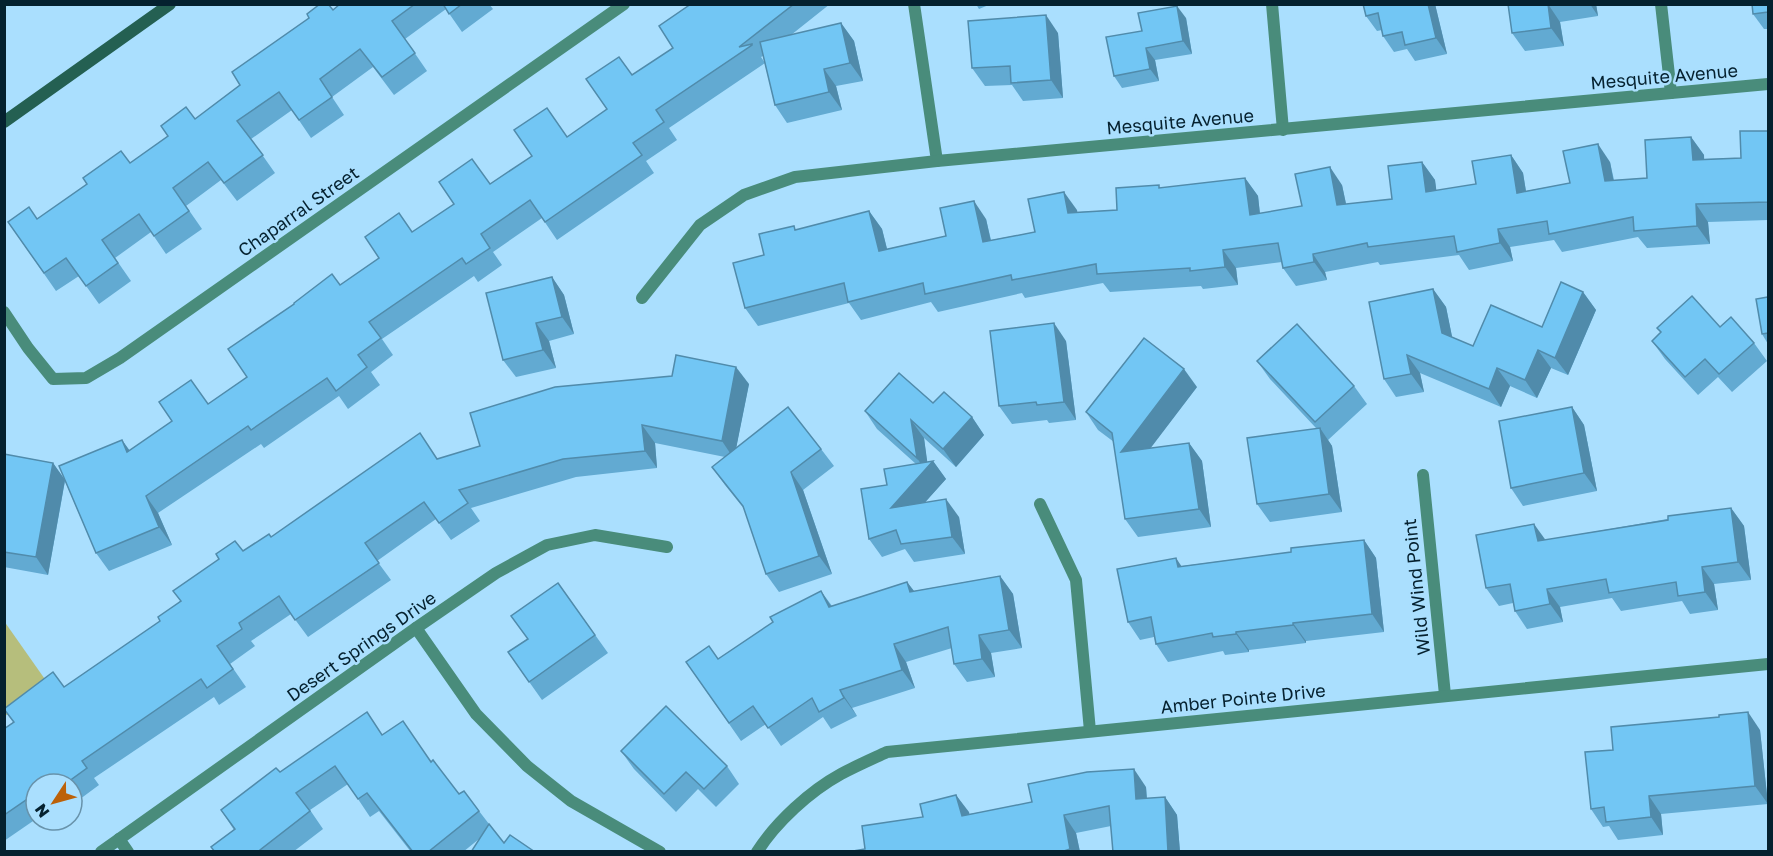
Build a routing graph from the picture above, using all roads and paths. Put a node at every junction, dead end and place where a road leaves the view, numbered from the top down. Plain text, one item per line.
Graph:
1 (170, 4) edge
2 (624, 4) edge
3 (914, 4) edge
4 (1272, 4) edge
5 (1661, 4) edge
6 (1768, 84) edge
7 (1671, 93) junction
8 (4, 122) edge
9 (1283, 130) junction
10 (938, 162) junction
11 (642, 298) dead end
12 (4, 312) edge
13 (1423, 475) dead end
14 (1040, 504) dead end
15 (667, 547) dead end
16 (416, 628) junction
17 (1768, 664) edge
18 (1445, 695) junction
19 (1090, 731) junction
20 (119, 838) junction
21 (100, 852) edge
22 (128, 852) edge
23 (660, 852) edge
24 (757, 852) edge

1 - 8 main road
2 - 12 street, Chaparral Street
3 - 10 street
4 - 9 street
5 - 7 street
6 - 7 street, Mesquite Avenue
7 - 9 street, Mesquite Avenue
9 - 10 street, Mesquite Avenue
10 - 11 street, Mesquite Avenue
13 - 18 street, Wild Wind Point
14 - 19 street
15 - 16 street, Desert Springs Drive
16 - 20 street, Desert Springs Drive
16 - 23 street
17 - 18 street, Amber Pointe Drive
18 - 19 street, Amber Pointe Drive
19 - 24 street, Amber Pointe Drive
20 - 21 street, Desert Springs Drive
20 - 22 street

